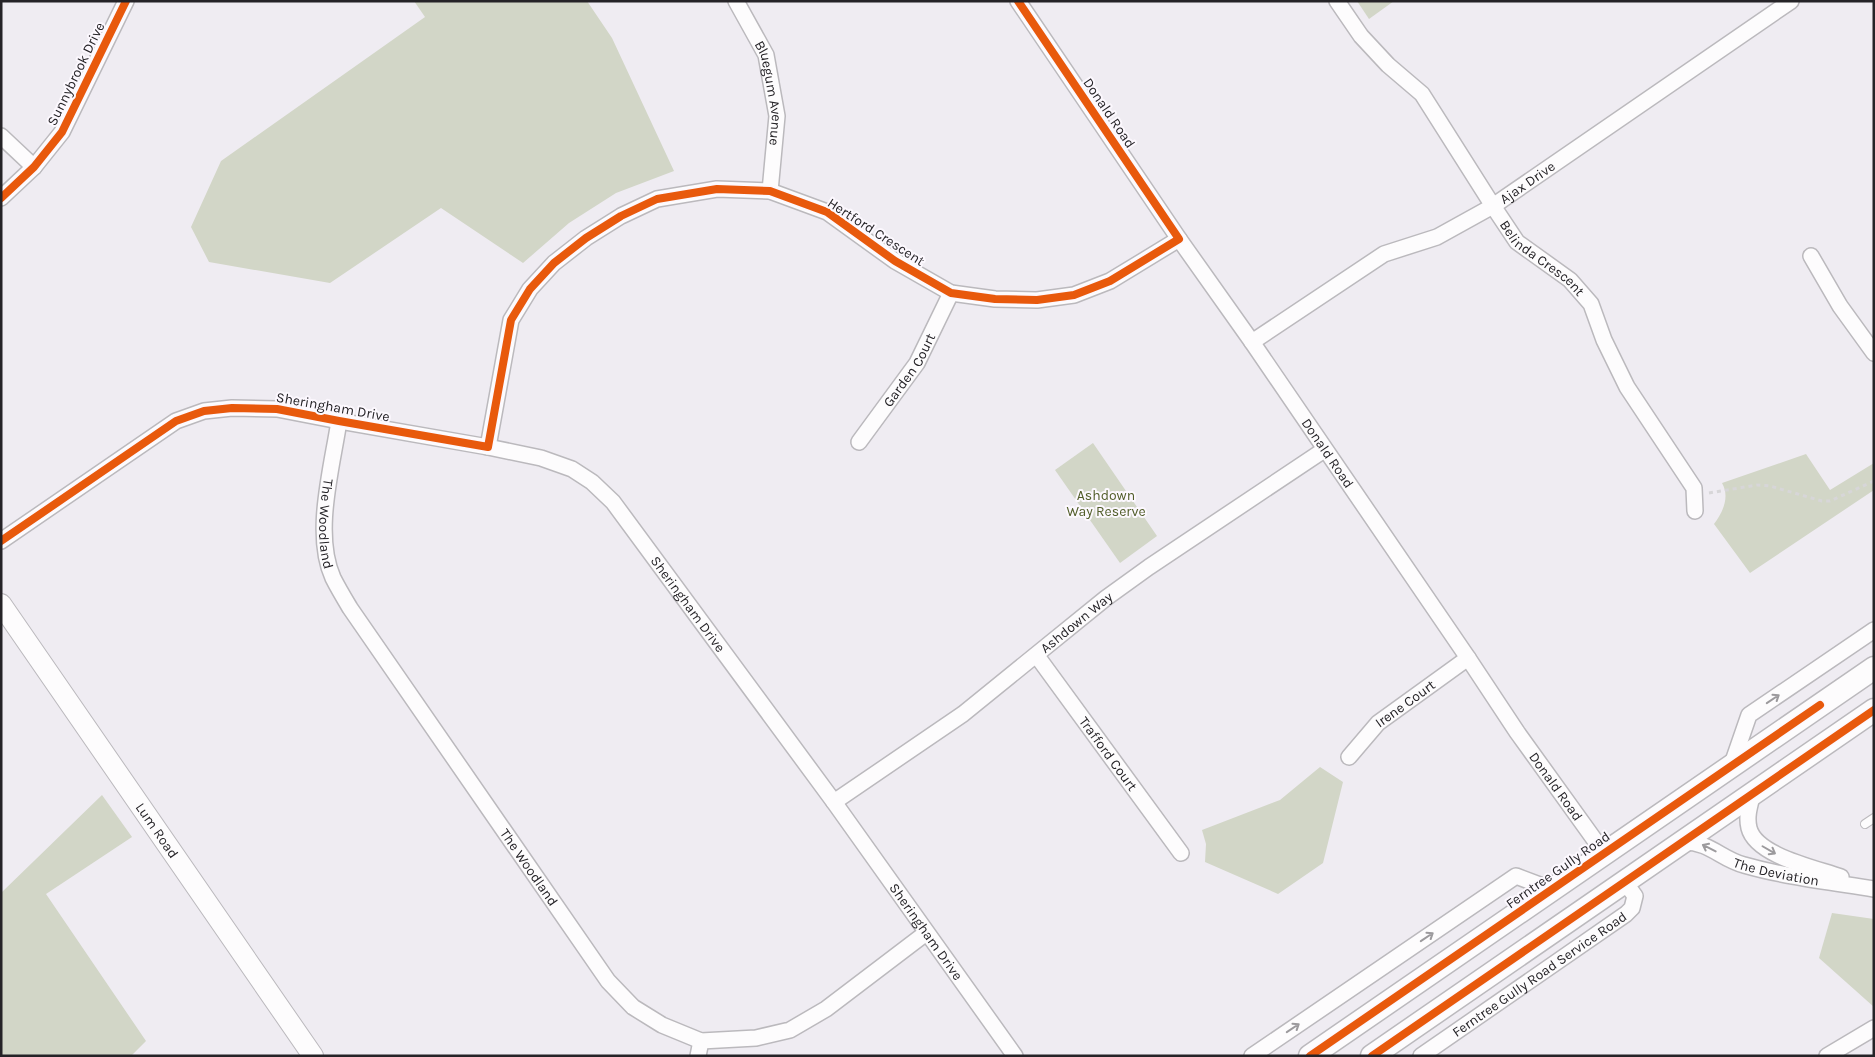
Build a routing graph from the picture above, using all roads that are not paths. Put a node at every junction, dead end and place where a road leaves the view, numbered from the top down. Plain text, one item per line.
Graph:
1 (126, 1) edge
2 (736, 1) edge
3 (1018, 1) edge
4 (1337, 1) edge
5 (1791, 1) edge
6 (1, 136) edge
7 (34, 167) junction
8 (770, 191) junction
9 (1, 198) edge
10 (1493, 206) junction
11 (1179, 239) junction
12 (1811, 256) dead end
13 (951, 293) junction
14 (1252, 342) junction
15 (1874, 353) edge
16 (339, 421) junction
17 (859, 442) dead end
18 (488, 447) junction
19 (1324, 450) junction
20 (1695, 504) road end
21 (1, 541) edge
22 (1, 604) edge
23 (1874, 630) edge
24 (1037, 656) junction
25 (1468, 658) junction
26 (1874, 668) edge
27 (1874, 697) edge
28 (1820, 705) junction
29 (1874, 710) edge
30 (1750, 715) junction
31 (1734, 726) dead end
32 (1349, 757) dead end
33 (1731, 767) junction
34 (1754, 794) junction
35 (834, 802) junction
36 (1874, 818) edge
37 (1865, 824) dead end
38 (1684, 842) junction
39 (1181, 853) dead end
40 (1604, 854) junction
41 (1624, 882) junction
42 (1874, 888) edge
43 (1553, 890) junction
44 (926, 933) junction
45 (1440, 1009) junction
46 (1874, 1028) edge
47 (1455, 1032) junction
48 (700, 1048) edge
49 (313, 1056) edge
50 (1014, 1056) edge
51 (1252, 1056) edge
52 (1310, 1056) edge
53 (1372, 1056) edge
54 (1421, 1056) edge
55 (1827, 1056) edge

1 - 7 street, Sunnybrook Drive
2 - 8 street, Bluegum Avenue
3 - 11 street, Donald Road
4 - 10 street, Belinda Crescent
5 - 10 street, Ajax Drive
6 - 7 street
7 - 9 street, Sunnybrook Drive
8 - 13 street, Hertford Crescent
8 - 18 street, Hertford Crescent
10 - 14 street, Ajax Drive
10 - 20 street, Belinda Crescent
11 - 13 street, Hertford Crescent
11 - 14 street, Donald Road
12 - 15 street
13 - 17 street, Garden Court
14 - 19 street, Donald Road
16 - 18 street, Sheringham Drive
16 - 21 street, Sheringham Drive
16 - 48 street, The Woodland
18 - 35 street, Sheringham Drive
19 - 24 street, Ashdown Way
19 - 25 street, Donald Road
22 - 49 street, Lum Road
30 -> 23 street
24 - 35 street, Ashdown Way
24 - 39 street, Trafford Court
25 - 32 street, Irene Court
25 - 40 street, Donald Road
26 - 28 main road, Ferntree Gully Road
27 - 28 main road
28 - 33 main road, Ferntree Gully Road
29 - 34 main road
30 - 31 street
30 - 33 street
33 - 40 main road, Ferntree Gully Road
34 - 38 main road
34 -> 42 street, The Deviation
35 - 44 street, Sheringham Drive
36 - 37 lane
38 - 41 main road
42 -> 38 street, The Deviation
40 - 41 main road
40 - 43 main road, Ferntree Gully Road
41 - 45 main road
41 - 47 street, Ferntree Gully Road Service Road
51 -> 43 street, Ferntree Gully Road
43 - 52 main road, Ferntree Gully Road
44 - 48 street, The Woodland
44 - 50 street, Sheringham Drive
45 - 47 street
45 - 53 main road
46 - 55 street
47 - 54 street, Ferntree Gully Road Service Road

